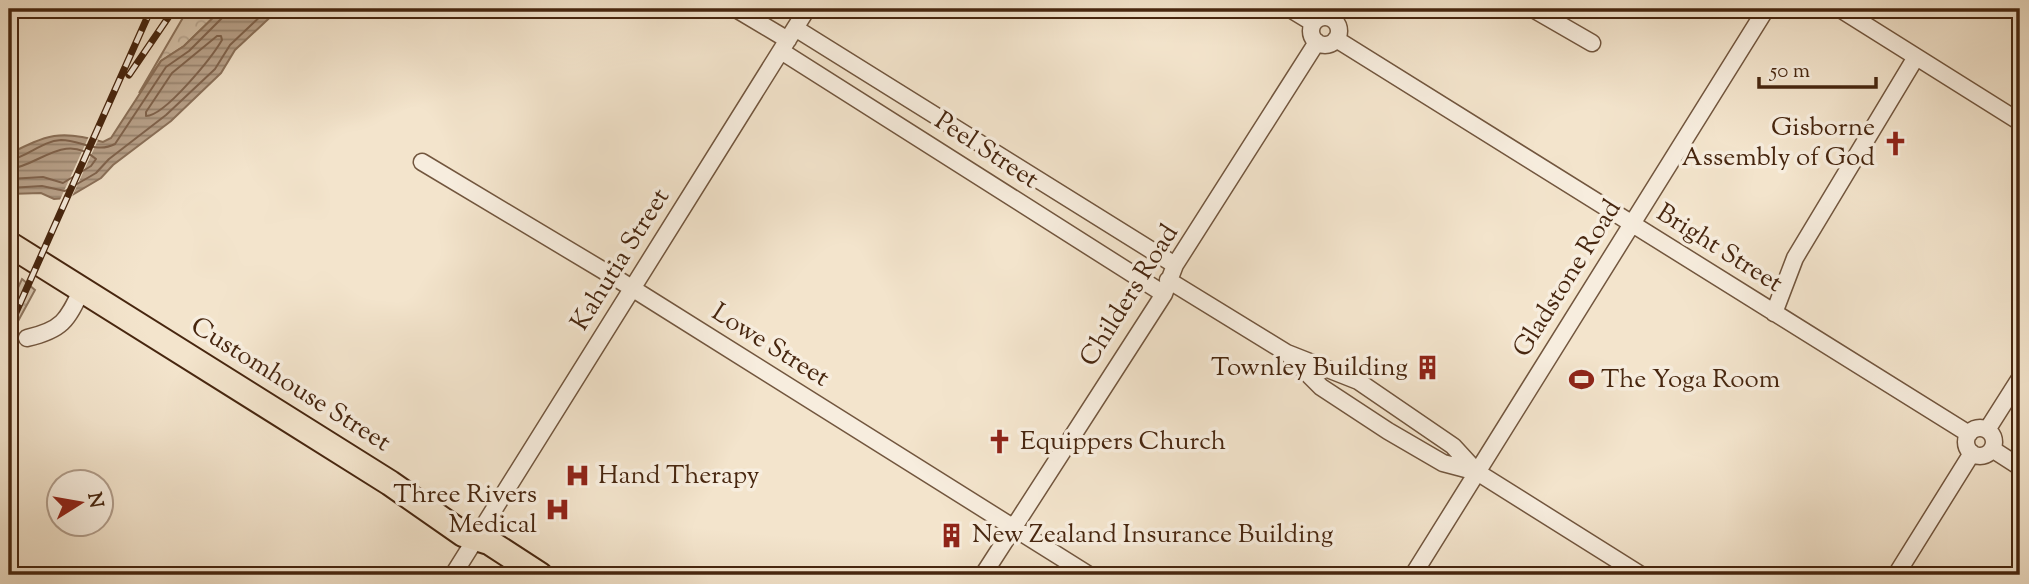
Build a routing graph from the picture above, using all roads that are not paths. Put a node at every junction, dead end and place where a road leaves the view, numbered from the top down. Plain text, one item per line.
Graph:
1 (737, 9) edge
2 (807, 9) edge
3 (1290, 9) edge
4 (1533, 9) edge
5 (1766, 9) edge
6 (1840, 9) edge
7 (1336, 14) edge
8 (1313, 23) junction
9 (1336, 39) junction
10 (788, 40) junction
11 (1317, 43) junction
12 (1592, 43) dead end
13 (1916, 57) junction
14 (2020, 122) edge
15 (422, 163) dead end
16 (1633, 223) junction
17 (9, 244) edge
18 (1169, 279) junction
19 (632, 288) junction
20 (82, 289) junction
21 (1774, 313) junction
22 (27, 338) dead end
23 (1287, 353) junction
24 (2020, 378) edge
25 (1987, 430) junction
26 (1969, 434) junction
27 (1992, 449) junction
28 (1972, 453) junction
29 (2020, 467) edge
30 (1477, 472) junction
31 (1013, 528) junction
32 (476, 538) junction
33 (453, 575) edge
34 (540, 575) edge
35 (983, 575) edge
36 (1089, 575) edge
37 (1413, 575) edge
38 (1642, 575) edge
39 (1896, 575) edge

1 - 10 street, Peel Street
2 - 10 street, Kahutia Street
3 - 8 street
4 - 12 street
5 - 16 street, Gladstone Road
6 - 13 street
7 - 8 street
7 - 9 street
8 - 11 street
9 - 11 street
9 - 16 street, Bright Street
10 - 18 street, Peel Street
10 - 18 street, Peel Street
10 - 19 street, Kahutia Street
11 - 18 street, Childers Road
13 - 14 street
13 - 21 street
15 - 19 street, Lowe Street
16 - 21 street, Bright Street
16 - 30 street, Gladstone Road
17 - 20 highway, Customhouse Street
18 - 23 street, Peel Street
18 - 31 street, Childers Road
19 - 31 street, Lowe Street
19 - 32 street, Kahutia Street
20 - 22 street
20 - 32 highway, Customhouse Street
21 - 26 street, Bright Street
23 - 30 street, Peel Street
23 - 30 street, Peel Street
24 - 25 street
25 - 26 street
25 - 27 street
26 - 28 street
27 - 28 street
27 - 29 street
28 - 39 street
30 - 37 street, Gladstone Road
30 - 38 street, Peel Street
31 - 35 street, Childers Road
31 - 36 street, Lowe Street
32 - 33 street, Kahutia Street
32 - 34 highway, Customhouse Street

